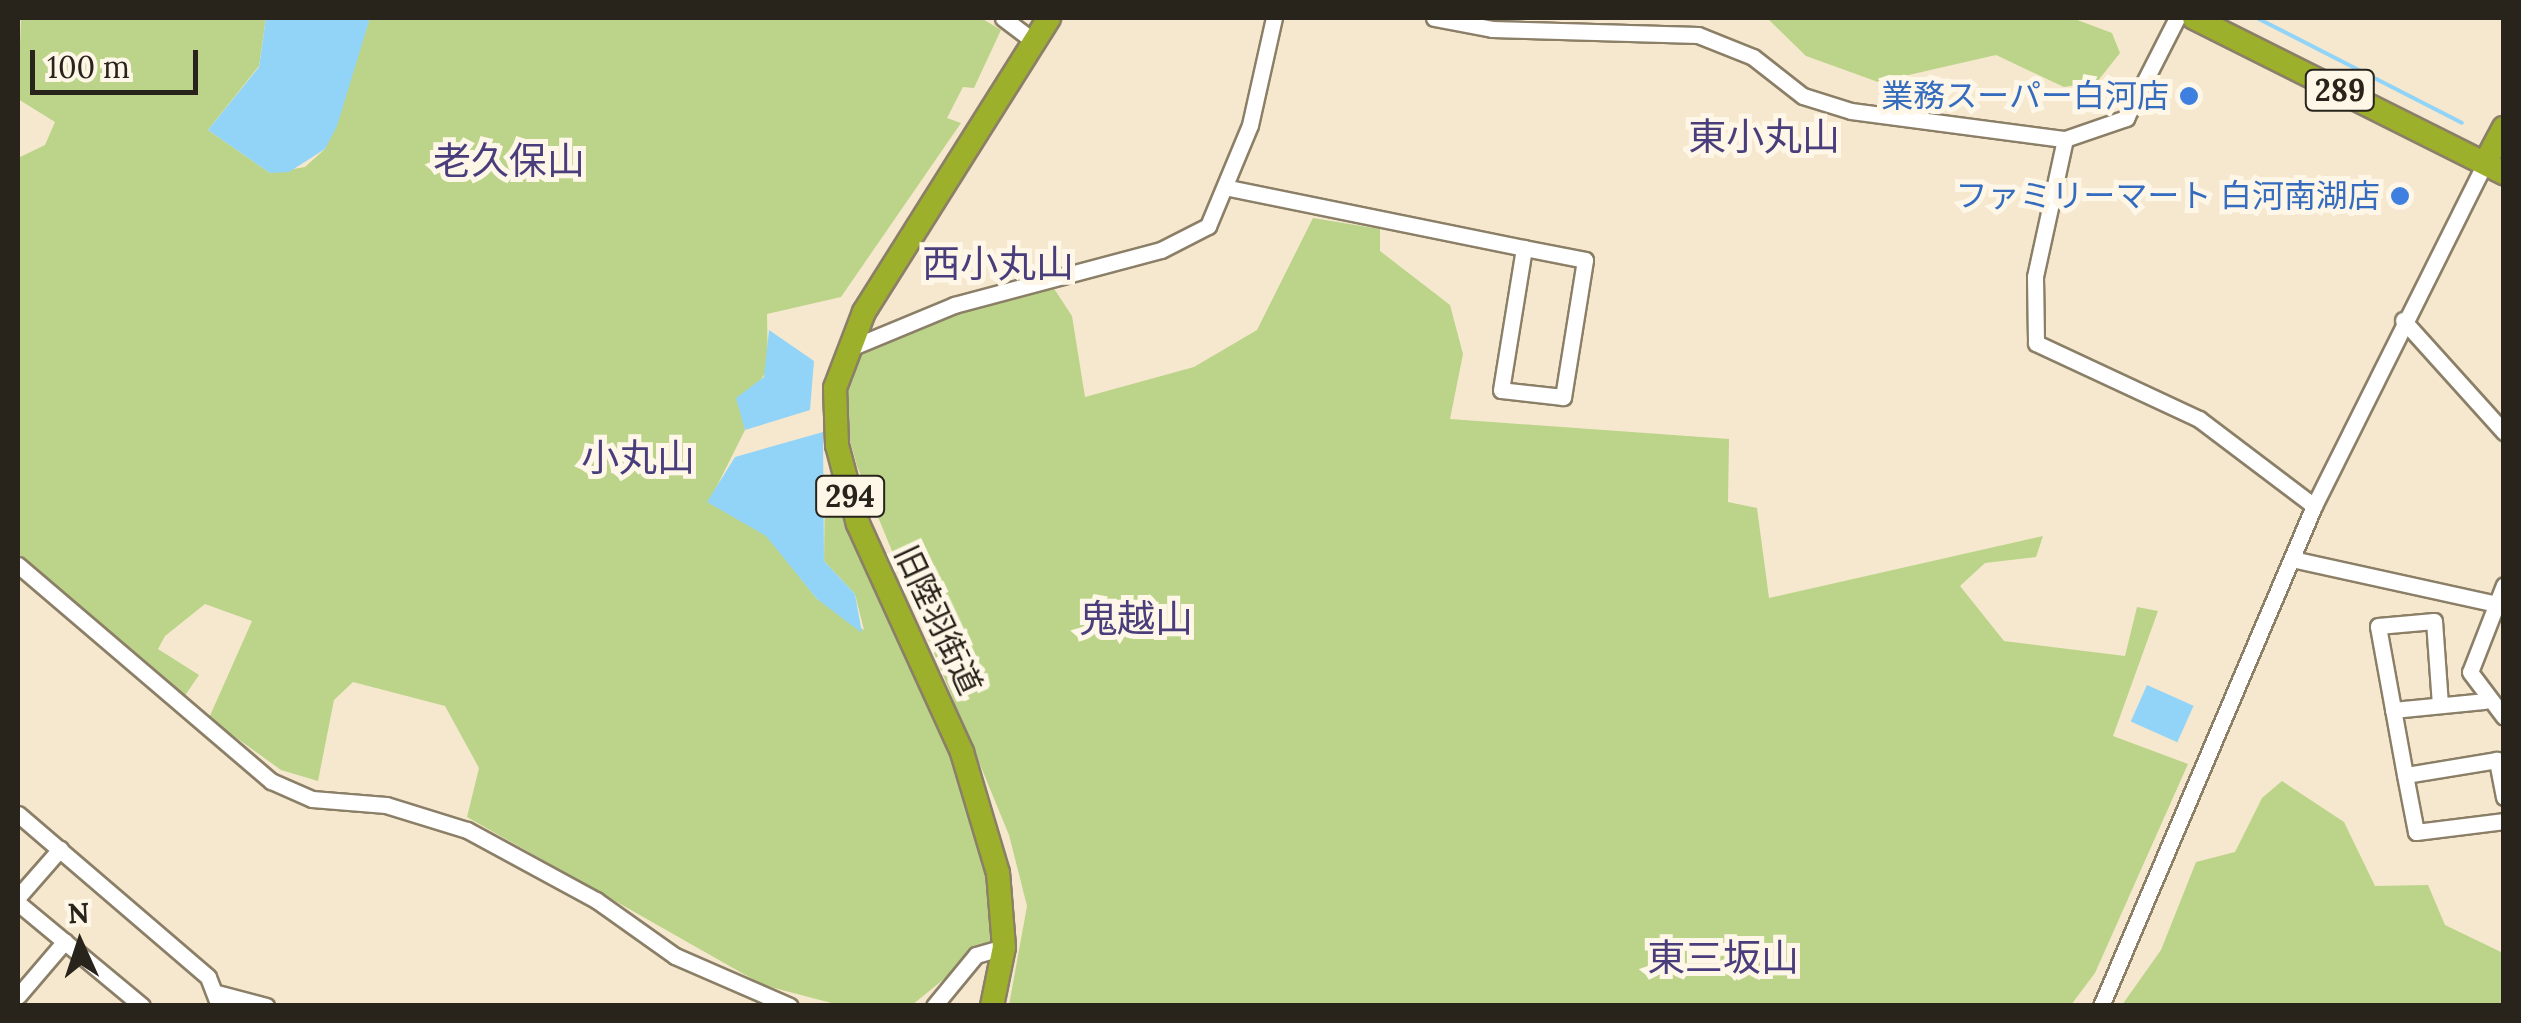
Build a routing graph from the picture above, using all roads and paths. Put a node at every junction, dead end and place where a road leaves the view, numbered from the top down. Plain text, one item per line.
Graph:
1 (1003, 18) edge
2 (1049, 18) edge
3 (1274, 18) edge
4 (1434, 18) edge
5 (2178, 18) edge
6 (2194, 18) edge
7 (1032, 40) junction
8 (2504, 128) edge
9 (2065, 139) junction
10 (2494, 168) edge
11 (1228, 188) junction
12 (1524, 248) junction
13 (2403, 320) junction
14 (845, 351) junction
15 (2504, 432) edge
16 (2314, 506) junction
17 (2292, 558) junction
18 (18, 565) edge
19 (2504, 585) edge
20 (2492, 603) junction
21 (2484, 701) junction
22 (2440, 705) junction
23 (2394, 710) junction
24 (2504, 717) edge
25 (2405, 775) junction
26 (2504, 797) edge
27 (18, 814) edge
28 (2504, 821) edge
29 (60, 849) junction
30 (18, 900) edge
31 (65, 941) junction
32 (1004, 947) junction
33 (19, 994) edge
34 (218, 999) edge
35 (35, 1006) edge
36 (142, 1006) edge
37 (266, 1006) edge
38 (790, 1006) edge
39 (934, 1006) edge
40 (992, 1006) edge
41 (2101, 1006) edge

1 - 7 street
2 - 7 highway, 旧陸羽街道 / 294
3 - 11 street
4 - 9 street
5 - 9 street
6 - 10 highway, 289
7 - 14 highway, 旧陸羽街道 / 294
8 - 10 highway
9 - 16 street
10 - 13 street
11 - 12 street
11 - 14 street
12 - 12 street
13 - 15 street
13 - 16 street
14 - 32 highway, 旧陸羽街道 / 294
16 - 17 street
17 - 20 street
17 - 41 street
18 - 38 street
19 - 20 street
20 - 21 street
21 - 22 street
21 - 24 street
22 - 23 street
22 - 23 street
23 - 25 street
25 - 26 street
25 - 28 street
27 - 29 street
29 - 30 street
29 - 34 street
30 - 31 street
31 - 33 street
31 - 36 street
32 - 39 street
32 - 40 highway, 旧陸羽街道 / 294
33 - 35 street
34 - 37 street

